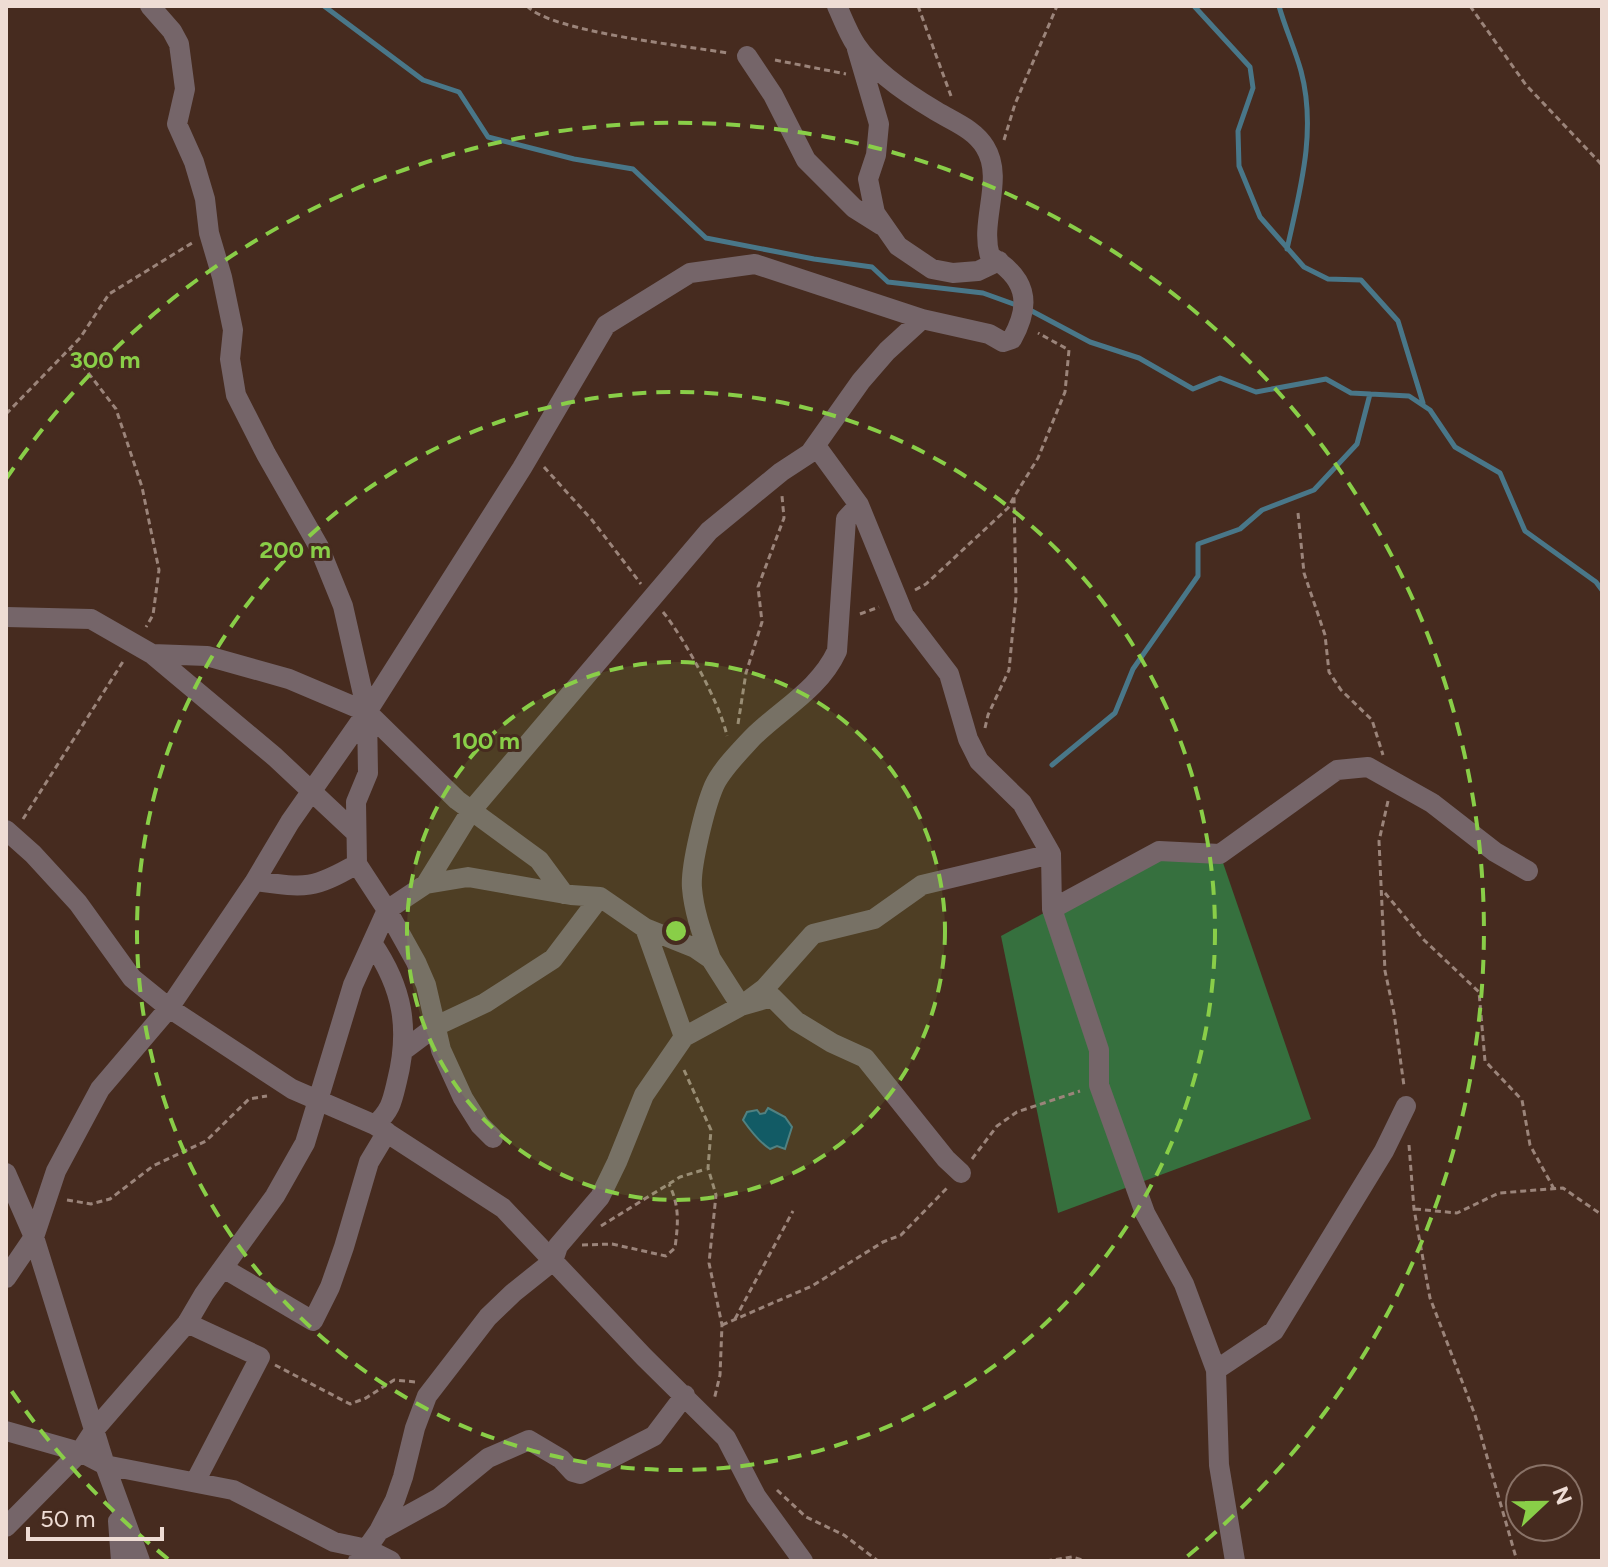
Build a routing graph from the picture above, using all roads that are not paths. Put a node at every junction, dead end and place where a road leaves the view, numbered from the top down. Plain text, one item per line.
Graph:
1 (150, 6) edge
2 (837, 6) edge
3 (856, 45) junction
4 (747, 56) road end
5 (885, 227) junction
6 (999, 261) junction
7 (922, 319) junction
8 (816, 446) junction
9 (859, 505) junction
10 (6, 617) edge
11 (143, 649) junction
12 (367, 712) junction
13 (311, 792) junction
14 (471, 811) junction
15 (10, 833) edge
16 (356, 833) junction
17 (1051, 854) junction
18 (357, 864) junction
19 (1528, 871) dead end
20 (255, 881) junction
21 (426, 884) junction
22 (564, 894) junction
23 (600, 897) junction
24 (1052, 909) junction
25 (387, 910) junction
26 (645, 928) junction
27 (372, 943) junction
28 (711, 959) junction
29 (741, 1006) junction
30 (169, 1008) junction
31 (436, 1026) junction
32 (684, 1037) junction
33 (404, 1050) junction
34 (318, 1099) junction
35 (1406, 1106) road end
36 (381, 1128) junction
37 (493, 1138) dead end
38 (6, 1173) edge
39 (961, 1173) road end
40 (34, 1237) junction
41 (556, 1254) junction
42 (223, 1268) junction
43 (6, 1278) edge
44 (187, 1323) junction
45 (1216, 1370) junction
46 (685, 1395) junction
47 (95, 1429) junction
48 (6, 1431) edge
49 (80, 1452) junction
50 (105, 1465) junction
51 (195, 1482) junction
52 (117, 1497) junction
53 (6, 1527) edge
54 (379, 1531) junction
55 (362, 1555) edge
56 (121, 1561) edge
57 (140, 1561) edge
58 (391, 1561) edge
59 (803, 1561) edge
60 (1235, 1561) edge

1 - 12 street
2 - 3 street
3 - 5 street
3 - 6 street
4 - 5 street
5 - 6 street
6 - 7 street
7 - 8 street
7 - 12 street
8 - 9 street
8 - 14 street
9 - 17 street
9 - 28 street
10 - 11 street
11 - 12 street
11 - 13 street
12 - 13 street
12 - 14 street
12 - 16 street
13 - 16 street
13 - 20 street
14 - 21 street
14 - 22 street
15 - 30 street
16 - 18 street
17 - 24 street
17 - 29 street
18 - 20 street
18 - 25 street
19 - 24 street
20 - 30 street
21 - 22 street
21 - 25 street
22 - 23 street
23 - 26 street
23 - 31 street
24 - 45 street
25 - 27 street
25 - 31 street
26 - 28 street
26 - 32 street
27 - 33 street
27 - 34 street
28 - 29 street
29 - 32 street
29 - 39 street
30 - 34 street
30 - 40 street
31 - 33 street
31 - 37 street
32 - 41 street
33 - 36 street
34 - 36 street
34 - 42 street
35 - 45 street
36 - 41 street
36 - 42 street
38 - 40 street
40 - 43 street
40 - 47 street
41 - 46 street
41 - 54 street
42 - 44 street
44 - 47 street
44 - 51 street
45 - 60 street
46 - 54 street
46 - 59 street
47 - 49 street
47 - 50 street
48 - 49 street
49 - 50 street
49 - 53 street
50 - 51 street
50 - 52 street
51 - 55 street
52 - 56 street
52 - 57 street
54 - 55 street
55 - 58 street

